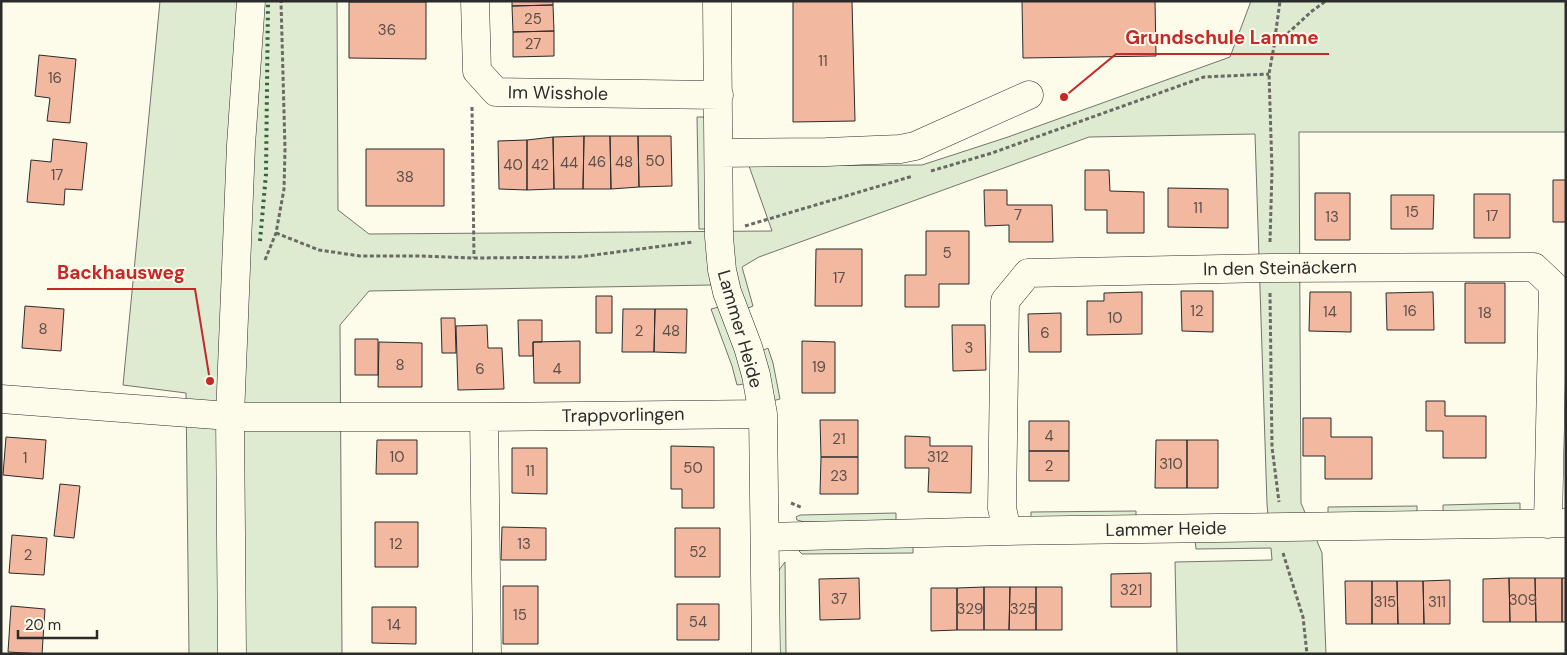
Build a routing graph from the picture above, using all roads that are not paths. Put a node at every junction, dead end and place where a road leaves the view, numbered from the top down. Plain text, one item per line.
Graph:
1 (251, 1) edge
2 (475, 1) edge
3 (717, 1) edge
4 (719, 95) junction
5 (1029, 95) dead end
6 (719, 153) junction
7 (1, 400) edge
8 (763, 414) junction
9 (230, 416) junction
10 (484, 417) junction
11 (1557, 524) edge
12 (1007, 531) junction
13 (766, 537) junction
14 (232, 654) edge
15 (487, 654) edge
16 (766, 654) edge

1 - 9 street
2 - 4 street, Im Wisshole
3 - 4 street, Lammer Heide
4 - 6 street, Lammer Heide
5 - 6 street
6 - 8 street, Lammer Heide
7 - 9 street, Trappvorlingen
8 - 10 street, Trappvorlingen
8 - 13 street, Lammer Heide
9 - 10 street, Trappvorlingen
9 - 14 street
10 - 15 street
11 - 12 street, Lammer Heide
11 - 12 street, In den Steinäckern
12 - 13 street, Lammer Heide
13 - 16 street, Lammer Heide

